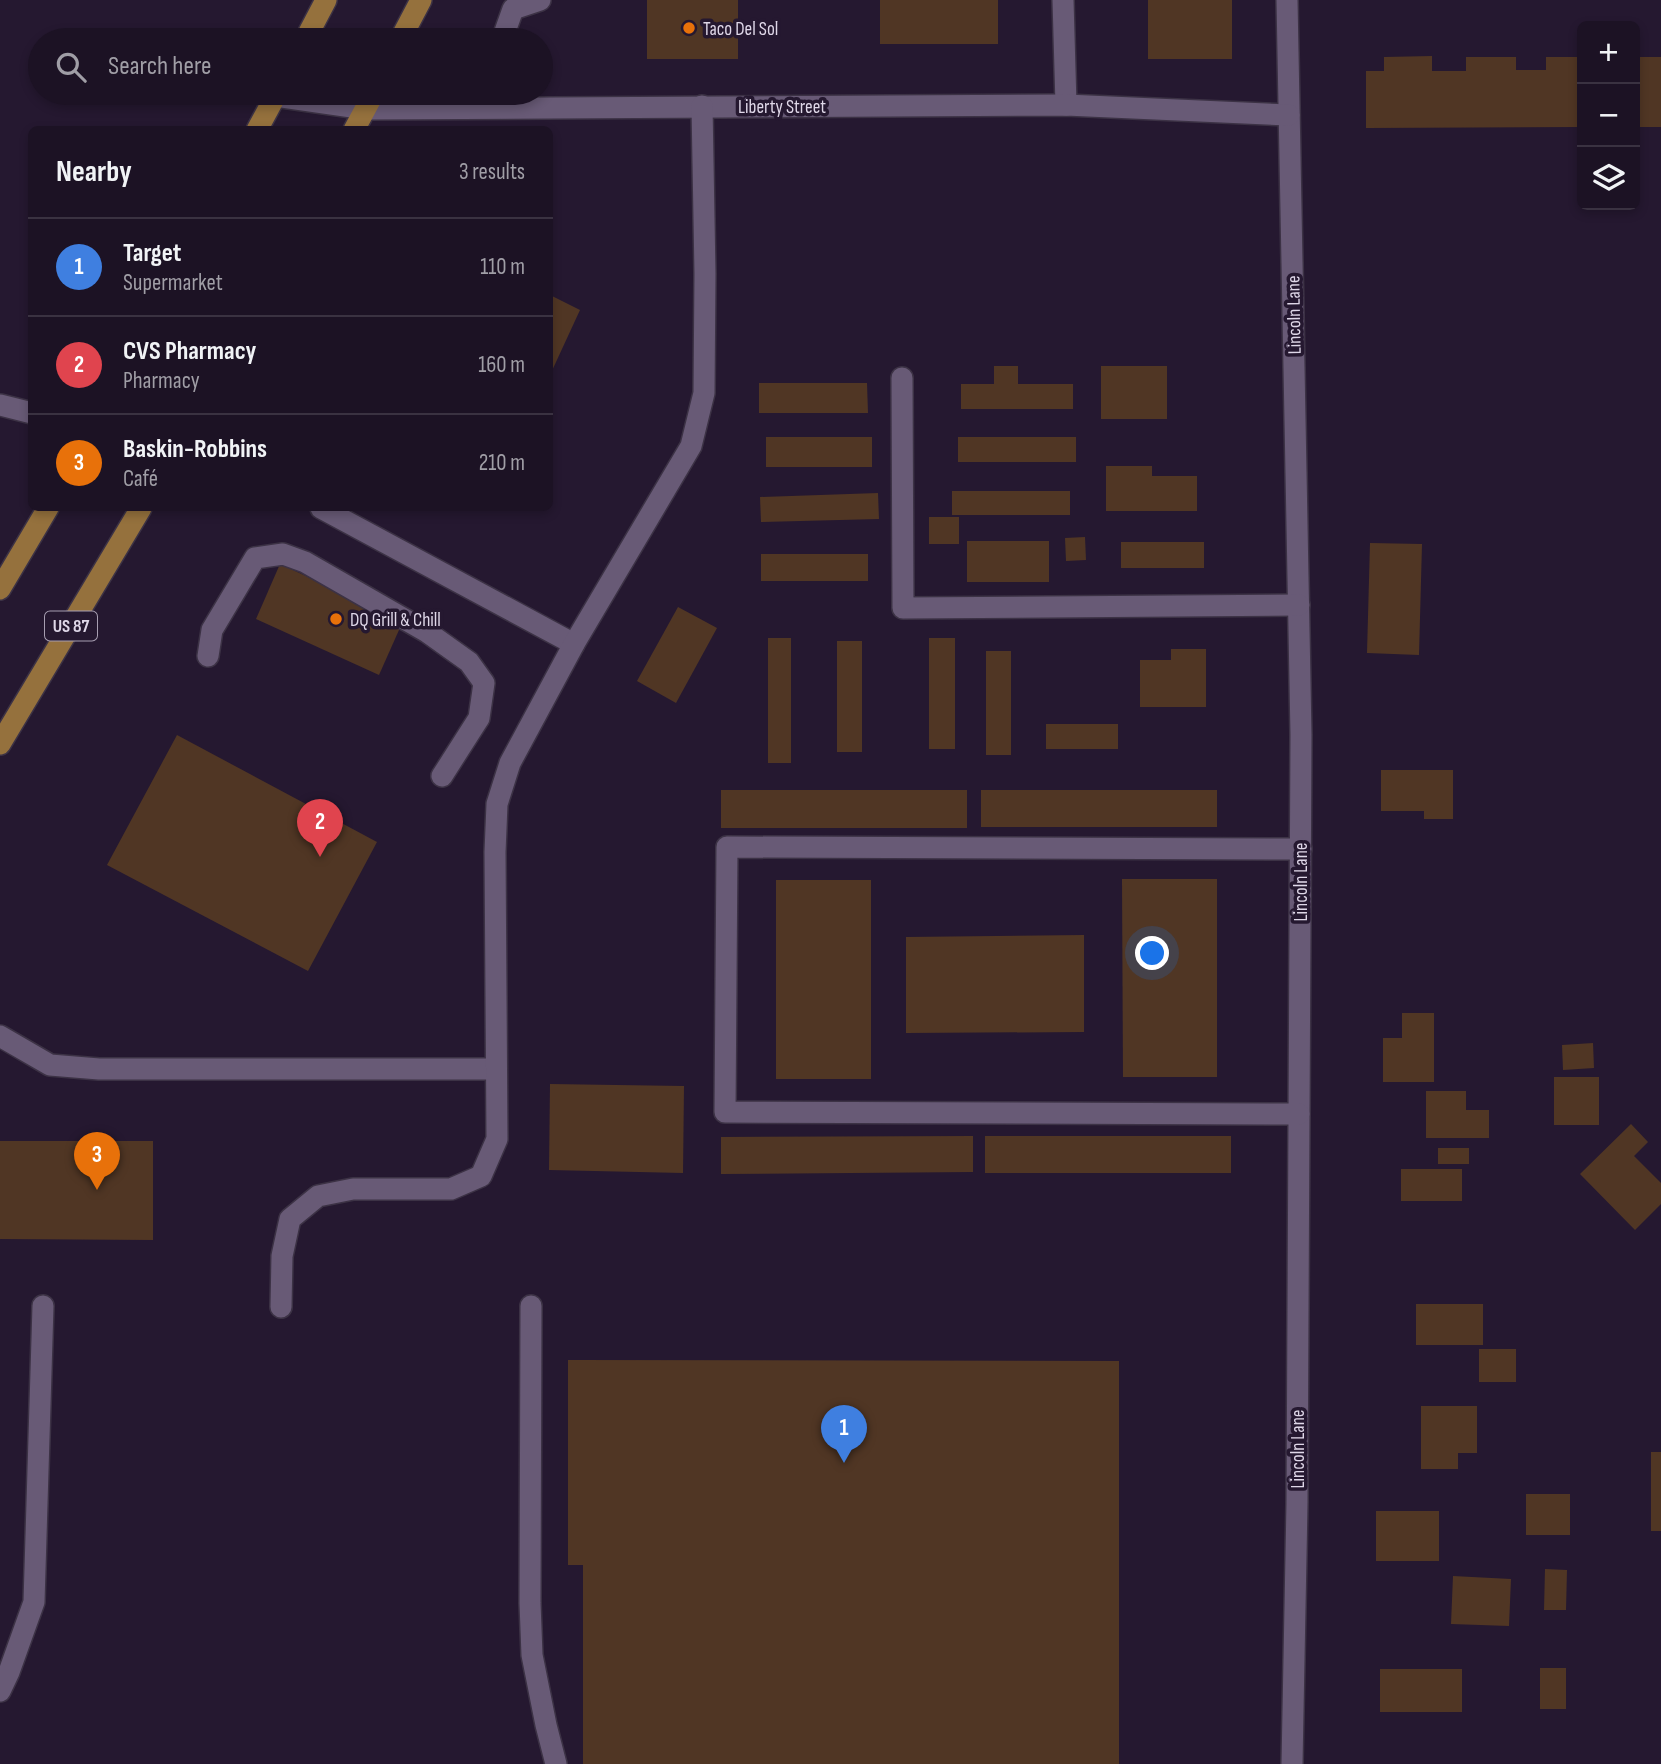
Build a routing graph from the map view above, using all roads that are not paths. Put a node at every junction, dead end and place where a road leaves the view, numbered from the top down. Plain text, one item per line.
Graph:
1 (326, 0) edge
2 (421, 0) edge
3 (540, 0) edge
4 (1063, 0) edge
5 (1287, 0) edge
6 (311, 28) edge
7 (406, 28) edge
8 (506, 28) edge
9 (553, 102) edge
10 (270, 105) edge
11 (368, 105) edge
12 (1066, 105) junction
13 (702, 106) junction
14 (1289, 115) junction
15 (259, 126) edge
16 (357, 126) edge
17 (902, 378) dead end
18 (0, 405) edge
19 (28, 412) edge
20 (46, 511) edge
21 (139, 511) edge
22 (327, 511) edge
23 (0, 589) edge
24 (1299, 606) junction
25 (574, 644) junction
26 (208, 656) dead end
27 (0, 744) edge
28 (442, 776) dead end
29 (1301, 849) junction
30 (0, 1036) edge
31 (496, 1069) junction
32 (1299, 1114) junction
33 (43, 1306) dead end
34 (531, 1306) dead end
35 (281, 1307) dead end
36 (0, 1691) edge
37 (556, 1764) edge
38 (1292, 1764) edge

1 - 6 main road
2 - 7 main road
3 - 8 street
4 - 12 street
5 - 14 street, Lincoln Lane
9 - 13 street, Liberty Street
10 - 15 main road
11 - 16 main road
12 - 13 street, Liberty Street
12 - 14 street, Liberty Street
13 - 25 street
14 - 24 street, Lincoln Lane
17 - 24 street
18 - 19 street
20 - 23 main road
21 - 27 main road, US 87
22 - 25 street
24 - 29 street, Lincoln Lane
25 - 31 street
26 - 28 street
29 - 32 street, Lincoln Lane
29 - 32 street
30 - 31 street
31 - 35 street
32 - 38 street, Lincoln Lane
33 - 36 street
34 - 37 street

